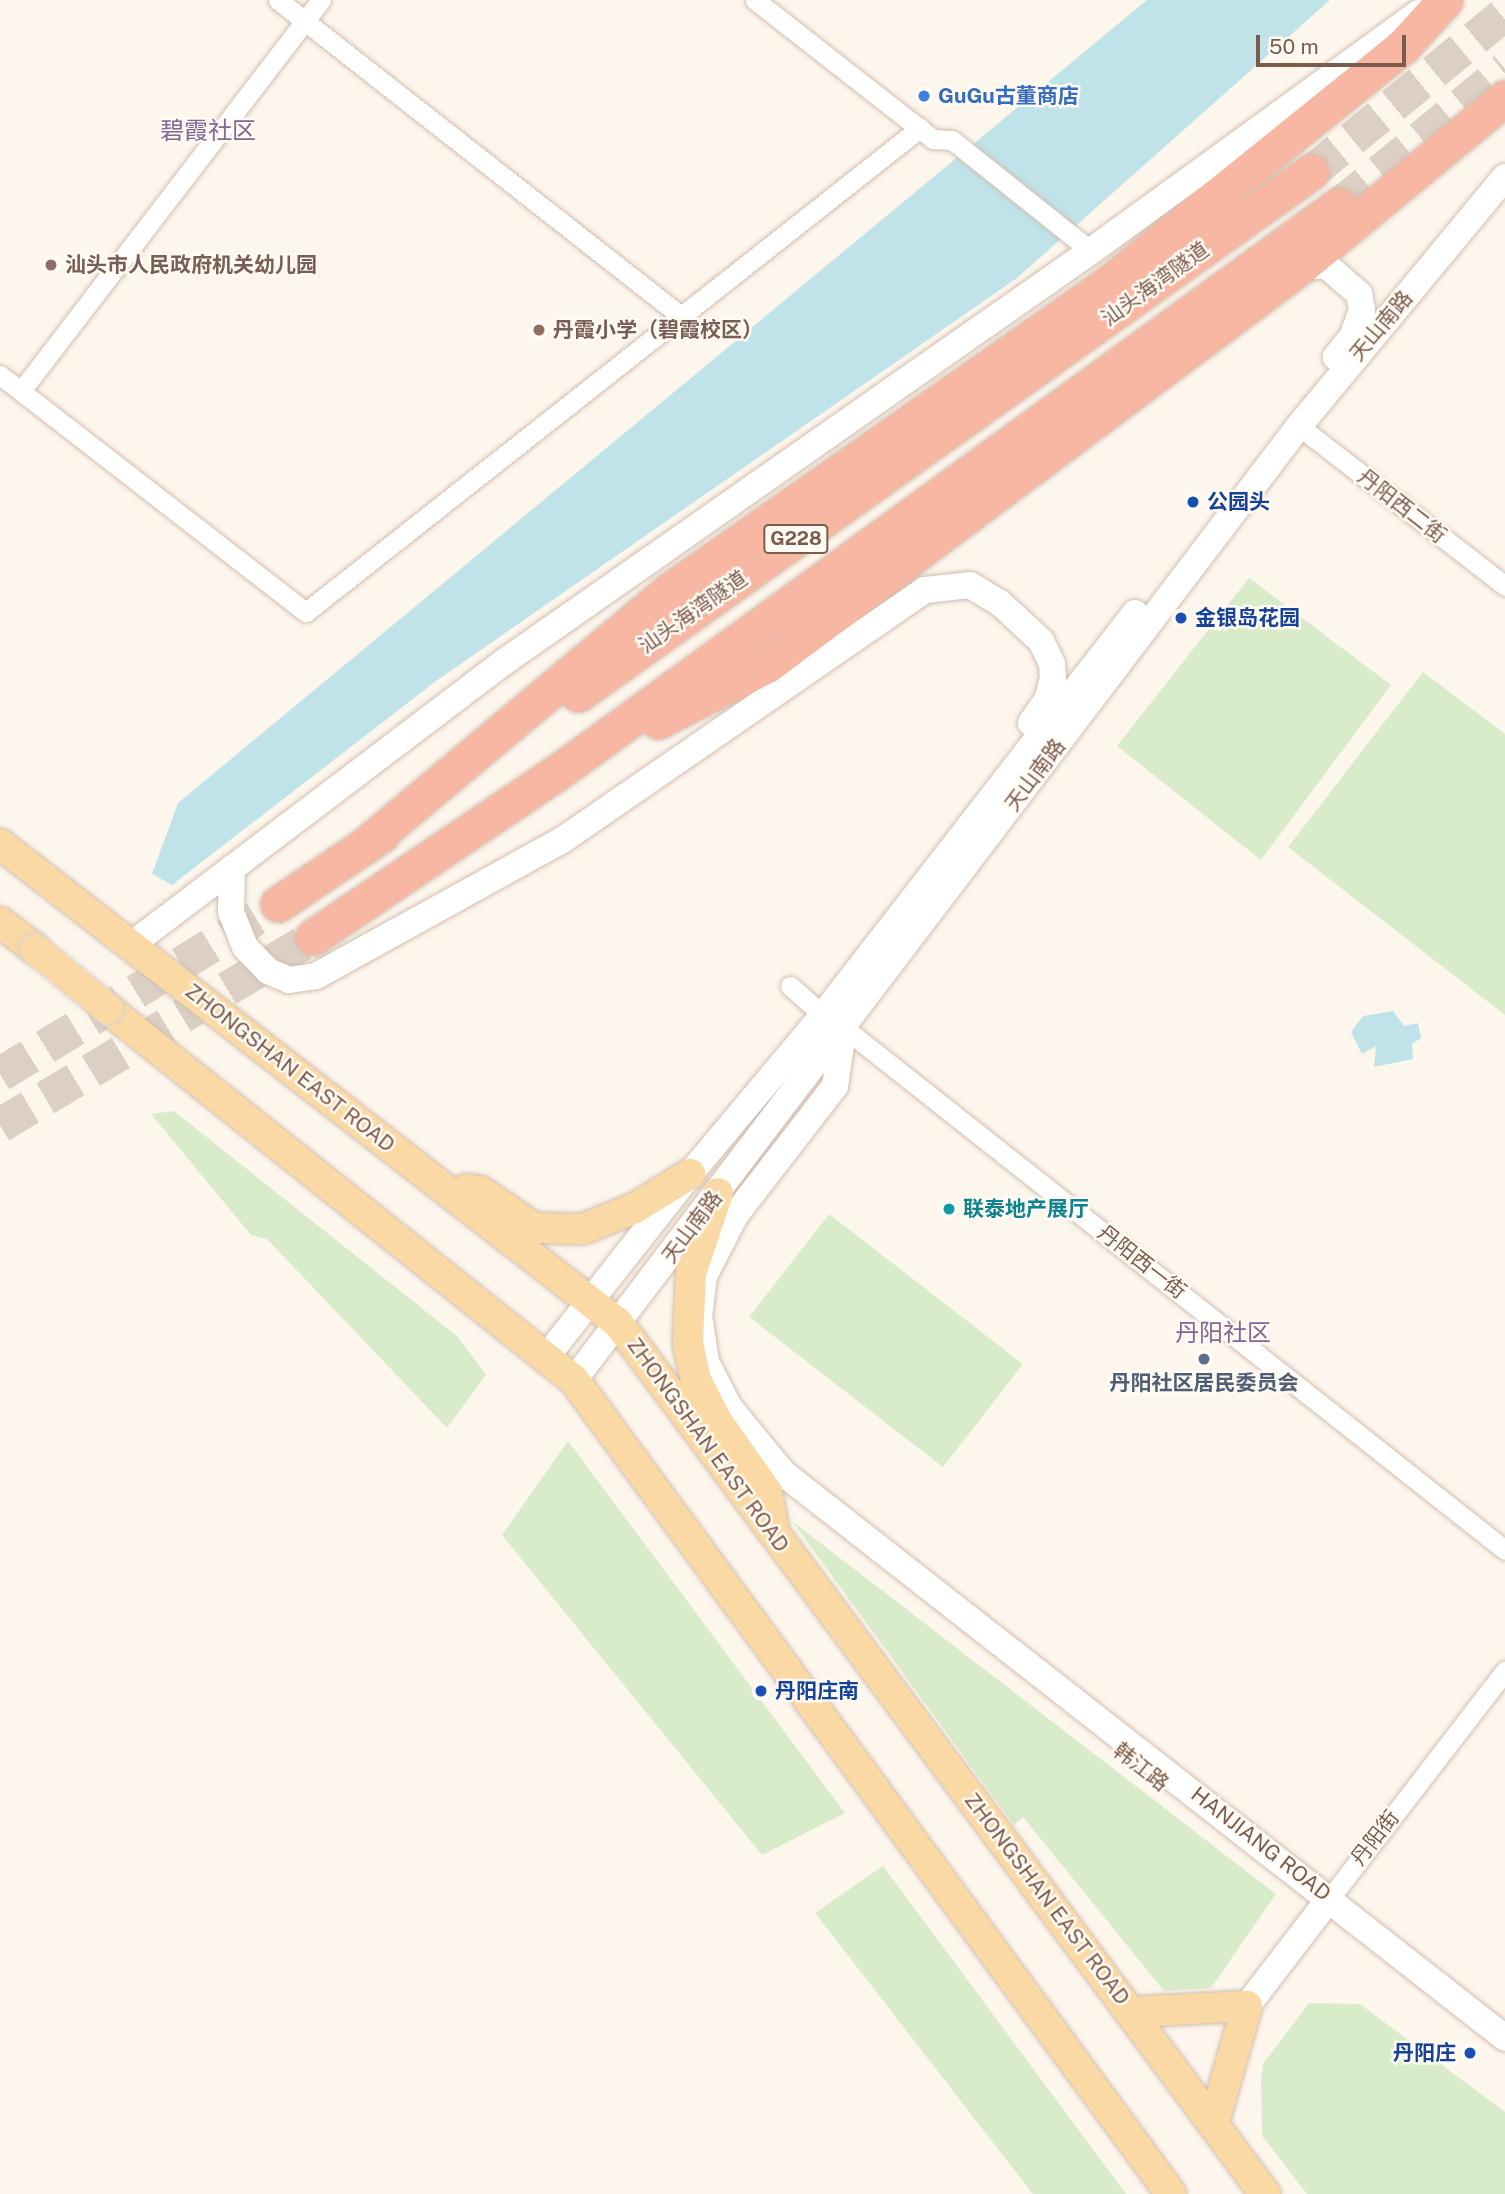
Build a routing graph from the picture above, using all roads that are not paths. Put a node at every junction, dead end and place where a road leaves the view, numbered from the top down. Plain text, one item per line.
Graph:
1 (278, 0) edge
2 (321, 0) edge
3 (755, 0) edge
4 (1437, 0) edge
5 (1445, 0) edge
6 (305, 21) junction
7 (1505, 99) edge
8 (920, 128) junction
9 (1311, 172) tunnel mouth
10 (1505, 177) edge
11 (1339, 205) tunnel mouth
12 (1083, 246) junction
13 (1301, 266) junction
14 (681, 316) junction
15 (0, 375) edge
16 (21, 391) junction
17 (1299, 426) junction
18 (1505, 586) edge
19 (558, 772) junction
20 (970, 826) junction
21 (0, 844) edge
22 (363, 847) junction
23 (232, 868) junction
24 (278, 904) tunnel mouth
25 (0, 922) edge
26 (313, 937) tunnel mouth
27 (131, 945) junction
28 (790, 986) dead end
29 (833, 1021) junction
30 (690, 1174) junction
31 (439, 1184) junction
32 (718, 1193) junction
33 (591, 1301) junction
34 (618, 1323) junction
35 (547, 1356) junction
36 (573, 1380) junction
37 (783, 1473) junction
38 (775, 1538) junction
39 (1505, 1550) edge
40 (1505, 1671) edge
41 (1326, 1903) junction
42 (1247, 2006) junction
43 (1132, 2012) junction
44 (1505, 2038) edge
45 (1505, 2055) edge
46 (1214, 2122) junction
47 (1171, 2194) edge
48 (1265, 2194) edge

1 - 6 street
2 - 6 street
3 - 8 street
4 - 12 main road
5 - 22 highway
6 - 14 street
6 - 16 street
7 - 13 highway
8 - 12 street
8 - 14 street
9 - 22 highway, 汕头海湾隧道 / G228
10 - 17 main road, 天山南路
11 - 19 highway, 汕头海湾隧道 / G228
12 - 23 main road
13 - 19 highway
13 - 20 main road, 天山南路
14 - 16 street
15 - 16 street
17 - 18 street, 丹阳西二街
17 - 29 main road, 天山南路
19 - 26 highway, 汕头海湾隧道 / G228
20 - 23 main road
20 - 29 main road, 天山南路
21 - 27 main road, ZHONGSHAN EAST ROAD
22 - 24 highway, 汕头海湾隧道 / G228
23 - 27 main road
25 - 35 main road, bridge
27 - 31 main road, ZHONGSHAN EAST ROAD
28 - 29 street, 丹阳西一街
29 - 30 main road, 天山南路
29 - 32 main road, 天山南路
29 - 37 main road
29 - 39 street, 丹阳西一街
30 - 31 main road
30 - 33 main road, 天山南路
31 - 33 main road, ZHONGSHAN EAST ROAD
32 - 34 main road, 天山南路
32 - 38 main road
33 - 34 main road, ZHONGSHAN EAST ROAD
33 - 35 main road, 天山南路
34 - 36 main road, 天山南路
34 - 38 main road, ZHONGSHAN EAST ROAD
35 - 36 main road
36 - 47 main road
37 - 41 main road, HANJIANG ROAD
37 - 41 main road, 韩江路
38 - 43 main road, ZHONGSHAN EAST ROAD
40 - 41 street, 丹阳街
41 - 42 main road, 丹阳街
41 - 44 main road, HANJIANG ROAD
41 - 45 main road, 韩江路
42 - 43 main road
42 - 46 main road
43 - 46 main road, ZHONGSHAN EAST ROAD
46 - 48 main road, ZHONGSHAN EAST ROAD

